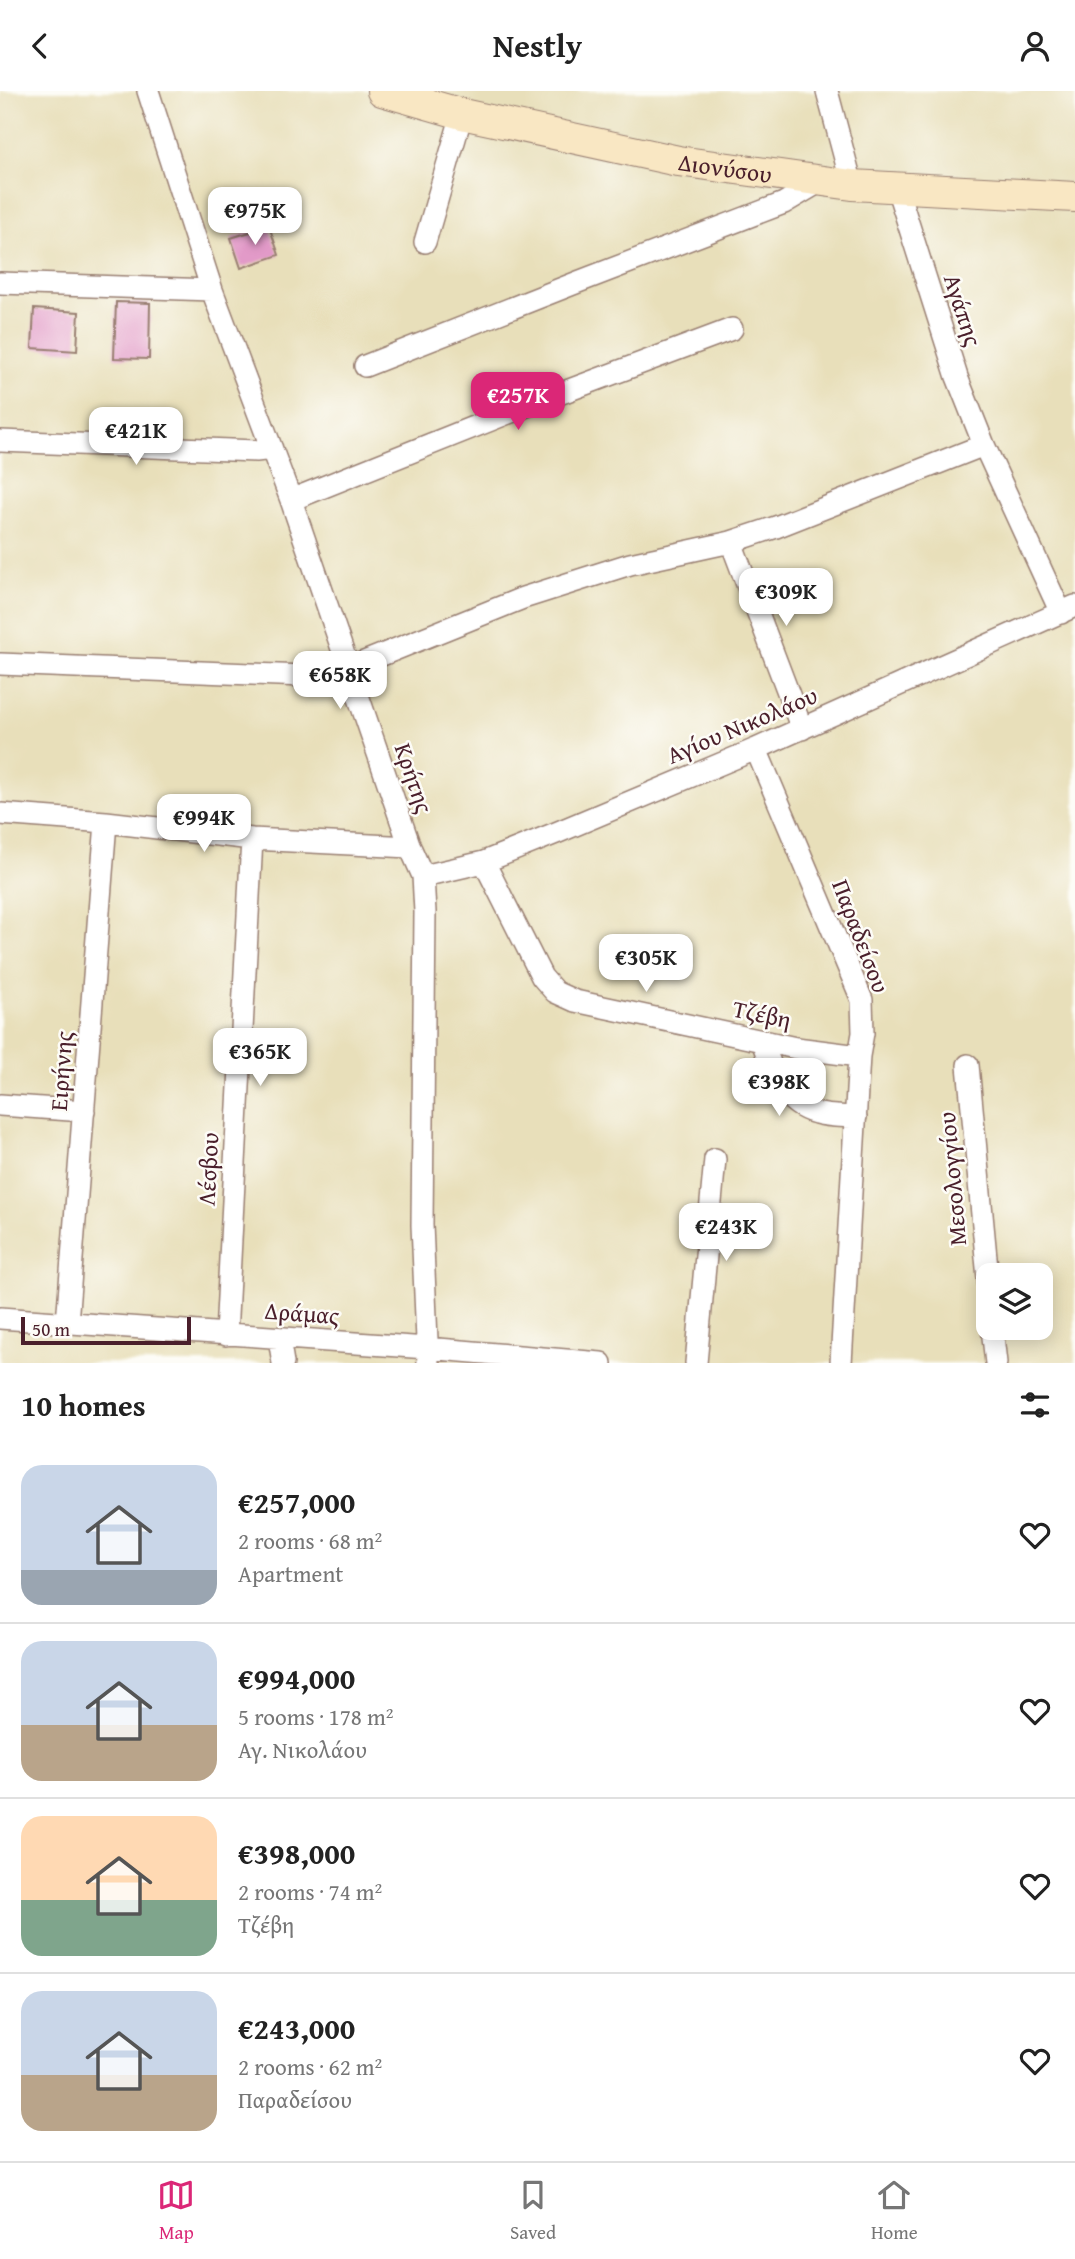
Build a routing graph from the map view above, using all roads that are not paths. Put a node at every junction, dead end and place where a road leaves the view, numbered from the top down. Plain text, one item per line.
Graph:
1 (148, 91) edge
2 (382, 91) edge
3 (827, 91) edge
4 (462, 114) junction
5 (821, 181) junction
6 (852, 185) junction
7 (897, 188) junction
8 (1075, 198) edge
9 (425, 242) dead end
10 (0, 283) edge
11 (212, 290) junction
12 (732, 329) dead end
13 (365, 366) dead end
14 (0, 441) edge
15 (984, 445) junction
16 (272, 449) junction
17 (291, 500) junction
18 (731, 542) junction
19 (1068, 610) edge
20 (0, 664) edge
21 (347, 669) junction
22 (802, 729) junction
23 (756, 749) junction
24 (0, 814) edge
25 (106, 822) junction
26 (252, 839) junction
27 (410, 847) junction
28 (484, 862) junction
29 (423, 876) junction
30 (762, 1041) junction
31 (859, 1056) junction
32 (968, 1065) dead end
33 (0, 1105) edge
34 (84, 1111) junction
35 (856, 1117) junction
36 (715, 1159) dead end
37 (987, 1263) edge
38 (0, 1318) edge
39 (67, 1324) junction
40 (226, 1335) junction
41 (279, 1338) junction
42 (993, 1340) edge
43 (427, 1355) edge
44 (283, 1363) edge
45 (601, 1363) edge
46 (696, 1363) edge
47 (841, 1363) edge
48 (996, 1363) edge

1 - 11 street, Κρήτης
2 - 4 main road, Διονύσου
3 - 6 street
4 - 5 main road, Διονύσου
4 - 9 street
5 - 6 main road, Διονύσου
5 - 13 street
6 - 7 main road, Διονύσου
7 - 8 main road, Διονύσου
7 - 15 street, Αγάπης
10 - 11 street
11 - 16 street, Κρήτης
12 - 17 street
14 - 16 street
15 - 18 street
15 - 19 street, Αγάπης
16 - 17 street, Κρήτης
17 - 21 street, Κρήτης
18 - 21 street
18 - 22 street
19 - 22 street, Αγίου Νικολάου
20 - 21 street
21 - 27 street, Κρήτης
22 - 23 street, Αγίου Νικολάου
23 - 28 street, Αγίου Νικολάου
23 - 31 street, Παραδείσου
24 - 25 street
25 - 26 street
25 - 34 street, Ειρήνης
26 - 27 street
26 - 40 street, Λέσβου
27 - 29 street, Κρήτης
28 - 29 street, Αγίου Νικολάου
28 - 30 street, Τζέβη
29 - 43 street, Κρήτης
30 - 31 street, Τζέβη
30 - 35 street
31 - 35 street, Παραδείσου
32 - 37 street, Μεσολογγίου
33 - 34 street
34 - 39 street, Ειρήνης
35 - 47 street, Παραδείσου
36 - 46 street
38 - 39 street, Δράμας
39 - 40 street, Δράμας
40 - 41 street, Δράμας
41 - 43 street, Δράμας
41 - 44 street
42 - 48 street
43 - 45 street, Δράμας

